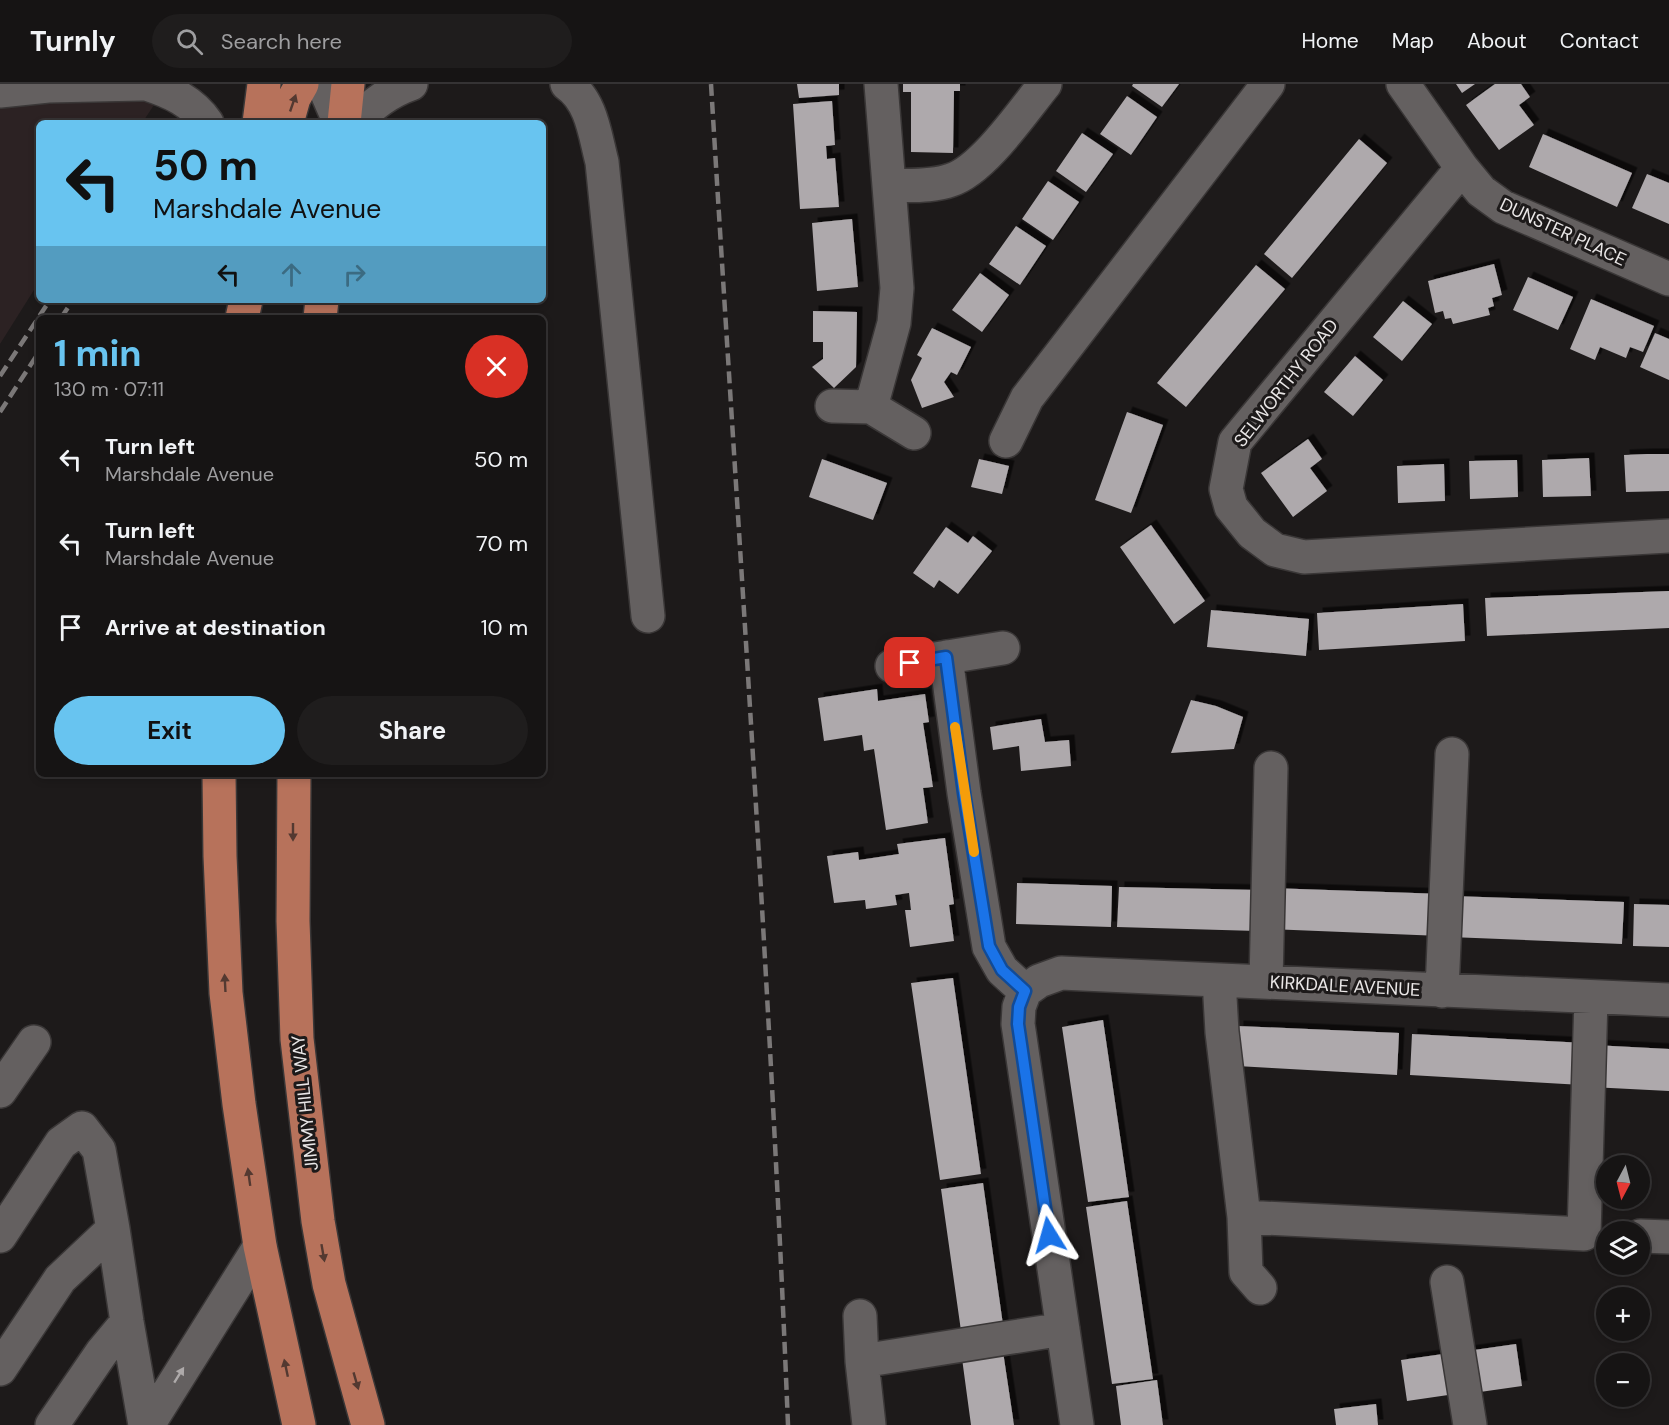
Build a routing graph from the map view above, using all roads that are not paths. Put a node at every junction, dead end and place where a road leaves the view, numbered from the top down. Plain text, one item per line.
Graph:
1 (141, 84) edge
2 (147, 84) edge
3 (264, 84) edge
4 (302, 84) edge
5 (323, 84) edge
6 (348, 84) edge
7 (399, 84) edge
8 (567, 84) edge
9 (881, 84) edge
10 (1045, 84) edge
11 (1268, 84) edge
12 (1403, 84) edge
13 (0, 91) edge
14 (204, 120) edge
15 (259, 120) edge
16 (288, 120) edge
17 (337, 120) edge
18 (344, 120) edge
19 (358, 120) edge
20 (1462, 168) junction
21 (890, 186) junction
22 (1669, 279) edge
23 (832, 406) dead end
24 (872, 407) junction
25 (914, 434) dead end
26 (1006, 441) dead end
27 (1669, 536) edge
28 (648, 616) dead end
29 (1003, 648) dead end
30 (946, 657) junction
31 (892, 666) dead end
32 (1452, 754) dead end
33 (1271, 768) dead end
34 (219, 777) edge
35 (294, 777) edge
36 (1219, 980) junction
37 (1266, 982) junction
38 (1025, 991) junction
39 (1442, 991) junction
40 (1591, 998) junction
41 (1669, 1000) edge
42 (34, 1042) dead end
43 (0, 1092) edge
44 (1244, 1217) junction
45 (113, 1229) junction
46 (1595, 1234) edge
47 (0, 1236) edge
48 (1650, 1236) edge
49 (1669, 1237) edge
50 (260, 1246) junction
51 (1447, 1282) dead end
52 (1260, 1288) dead end
53 (860, 1316) dead end
54 (127, 1322) junction
55 (1063, 1329) junction
56 (862, 1360) junction
57 (0, 1369) edge
58 (52, 1425) edge
59 (146, 1425) edge
60 (299, 1425) edge
61 (368, 1425) edge
62 (869, 1425) edge
63 (1077, 1425) edge
64 (1470, 1425) edge

1 - 13 street
2 - 14 street
3 - 15 highway
16 -> 4 highway
5 - 17 street
6 - 18 highway
7 - 19 street
8 - 28 street
9 - 21 street
10 - 21 street
11 - 26 street
12 - 20 street, DUNSTER PLACE
20 - 22 street, DUNSTER PLACE
20 - 27 street, SELWORTHY ROAD
21 - 24 street
23 - 24 street
24 - 25 street
29 - 30 street
30 - 31 street
30 - 38 street
32 - 39 street
33 - 37 street
50 -> 34 highway
35 -> 61 highway, JIMMY HILL WAY
36 - 37 street, KIRKDALE AVENUE
36 - 38 street, KIRKDALE AVENUE
36 - 44 street
37 - 39 street, KIRKDALE AVENUE
38 - 55 street
39 - 40 street, KIRKDALE AVENUE
40 - 41 street, KIRKDALE AVENUE
40 - 46 street
42 - 43 street
44 - 46 street
44 - 52 street
45 - 47 street
45 - 54 street
45 - 57 street
48 - 49 street
59 -> 50 street
60 -> 50 highway
51 - 64 street
53 - 56 street
54 - 58 street
54 - 59 street
55 - 56 street
55 - 63 street
56 - 62 street

